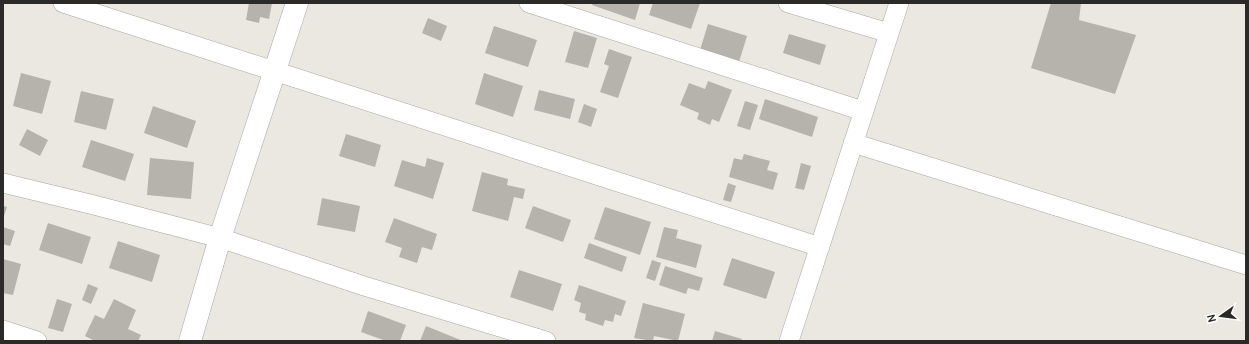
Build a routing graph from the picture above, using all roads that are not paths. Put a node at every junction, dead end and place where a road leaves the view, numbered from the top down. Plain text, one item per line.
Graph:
1 (63, 3) edge
2 (297, 3) edge
3 (529, 3) edge
4 (788, 3) edge
5 (899, 3) edge
6 (889, 34) junction
7 (274, 71) junction
8 (864, 111) junction
9 (853, 143) junction
10 (3, 183) edge
11 (220, 238) junction
12 (820, 247) junction
13 (1246, 265) edge
14 (3, 330) edge
15 (37, 341) edge
16 (190, 341) edge
17 (546, 341) edge
18 (789, 341) edge

1 - 7 street
2 - 7 street
3 - 8 street
4 - 6 street
5 - 6 street
6 - 8 street
7 - 11 street
7 - 12 street
8 - 9 street
9 - 12 street
9 - 13 street
10 - 11 street
11 - 16 street
11 - 17 street
12 - 18 street
14 - 15 street

